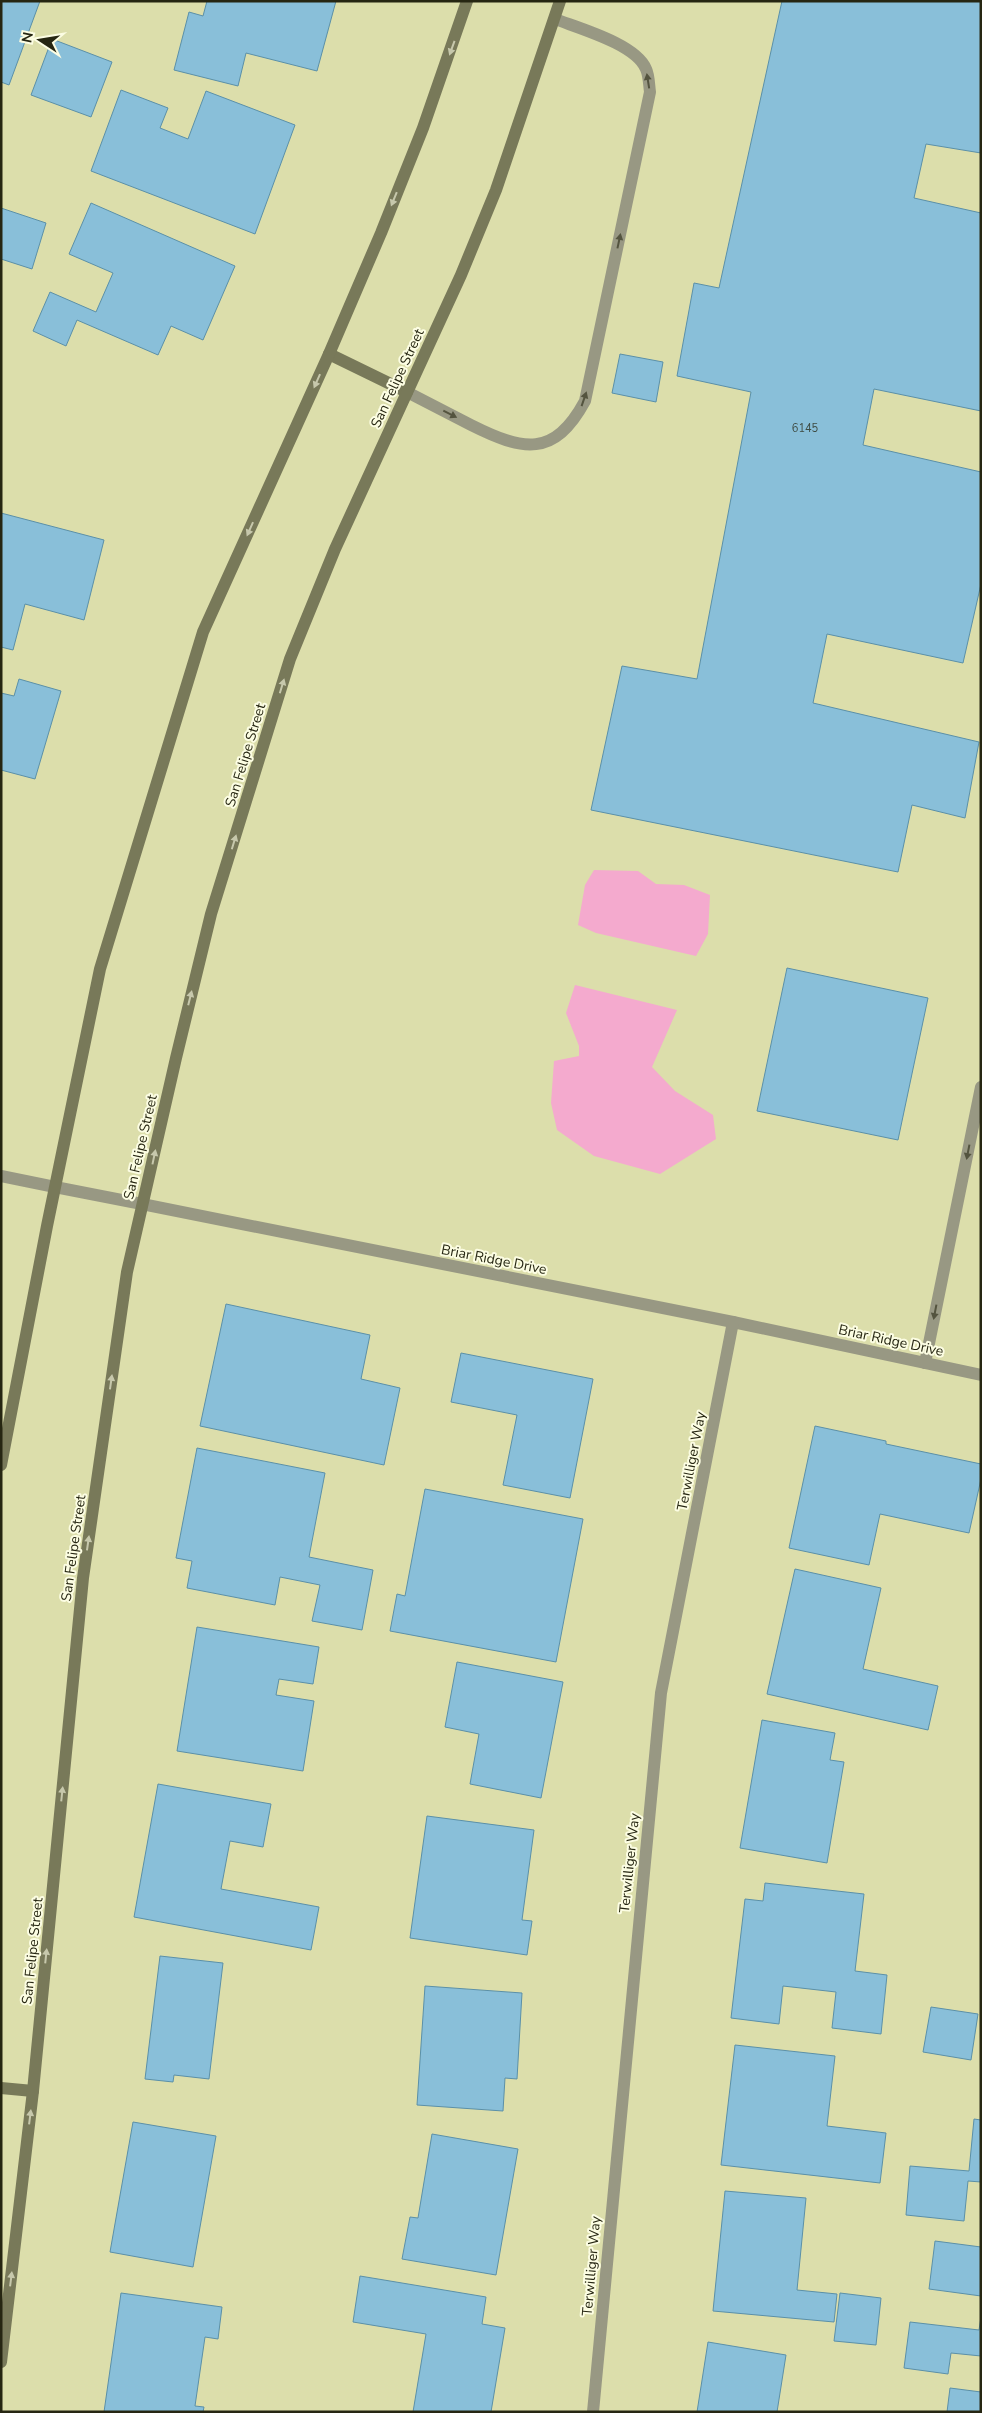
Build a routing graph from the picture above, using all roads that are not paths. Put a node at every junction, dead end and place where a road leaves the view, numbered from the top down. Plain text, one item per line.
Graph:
1 (468, 1) edge
2 (560, 1) edge
3 (555, 19) junction
4 (330, 354) junction
5 (407, 392) junction
6 (981, 1087) edge
7 (1, 1176) edge
8 (56, 1187) junction
9 (142, 1204) junction
10 (733, 1322) junction
11 (925, 1363) junction
12 (981, 1375) edge
13 (1, 1465) edge
14 (1, 2088) edge
15 (33, 2091) junction
16 (1, 2362) edge
17 (593, 2412) edge

1 -> 4 main road
2 - 3 main road, San Felipe Street
3 - 5 main road, San Felipe Street
5 -> 3 street
4 - 5 main road
4 -> 8 main road
9 -> 5 main road, San Felipe Street
6 -> 11 street
7 - 8 street, Briar Ridge Drive
8 - 9 street, Briar Ridge Drive
8 - 13 main road
9 - 10 street, Briar Ridge Drive
15 -> 9 main road, San Felipe Street
10 - 11 street, Briar Ridge Drive
10 - 17 street, Terwilliger Way
11 - 12 street, Briar Ridge Drive
14 - 15 main road
16 -> 15 main road, San Felipe Street

